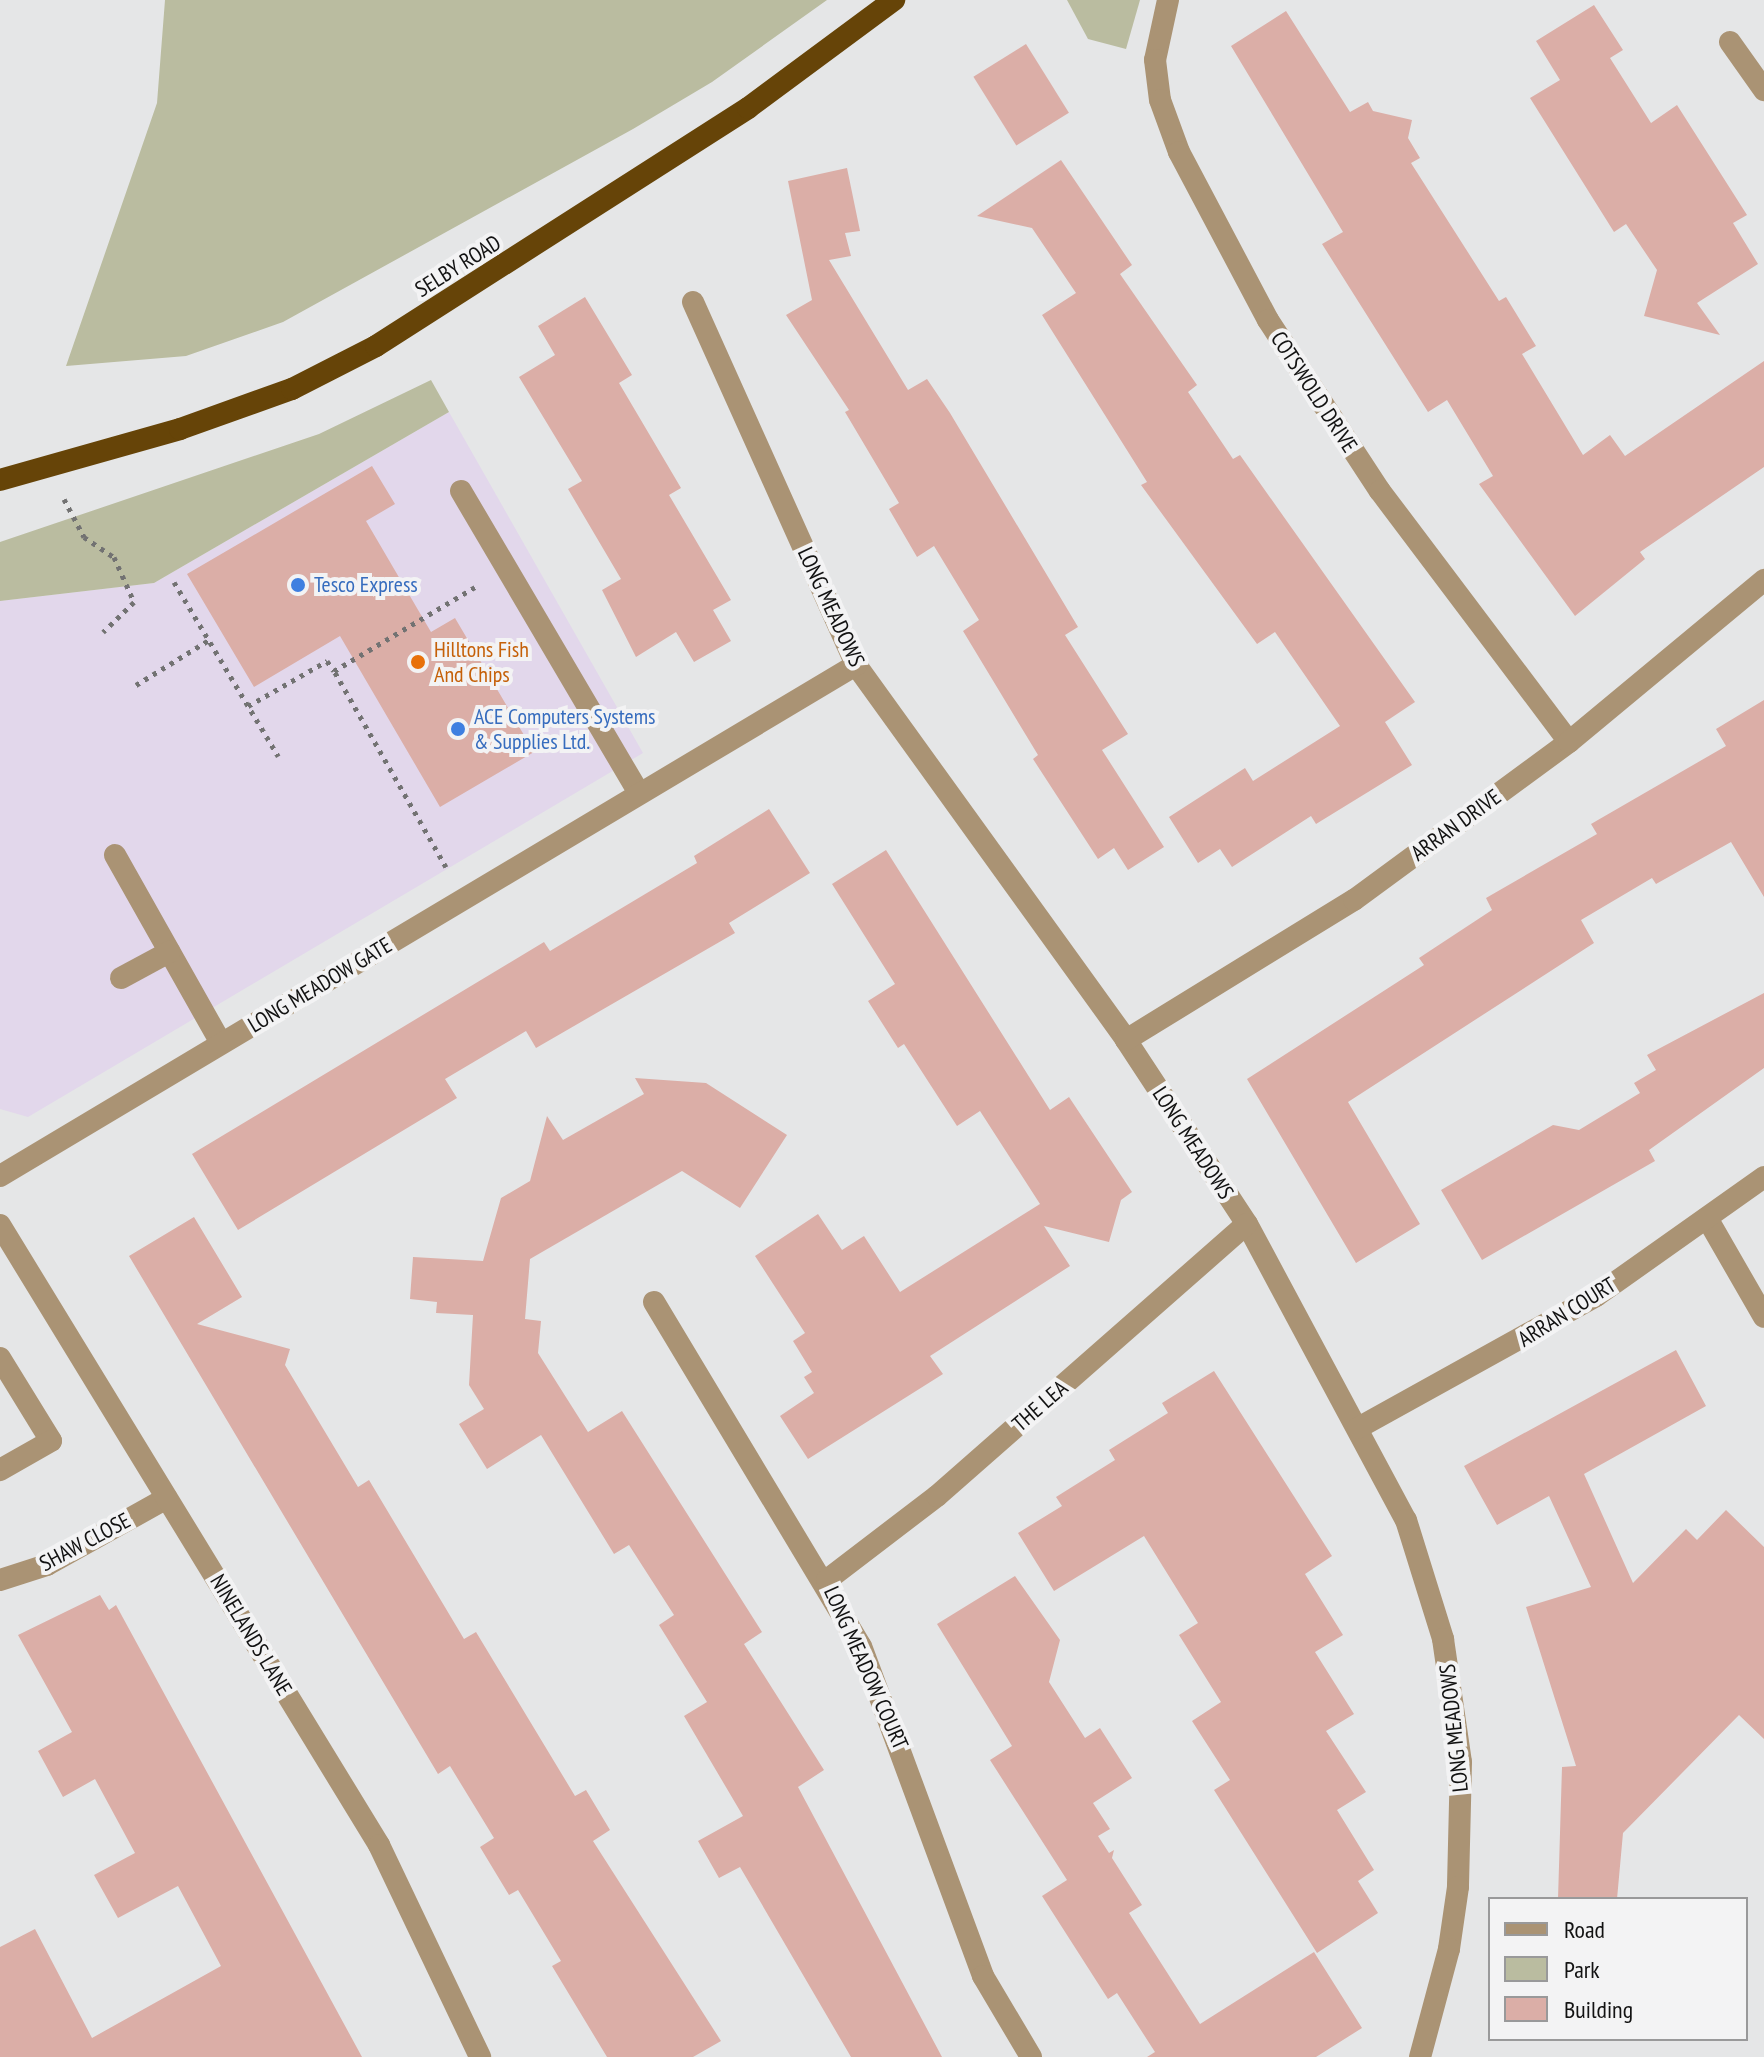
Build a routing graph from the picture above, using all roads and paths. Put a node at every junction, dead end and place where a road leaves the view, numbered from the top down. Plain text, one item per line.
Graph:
1 (894, 0) edge
2 (1168, 0) edge
3 (1730, 42) dead end
4 (1764, 90) edge
5 (693, 302) dead end
6 (47, 465) junction
7 (0, 480) edge
8 (461, 491) dead end
9 (507, 568) junction
10 (1764, 580) edge
11 (174, 582) dead end
12 (103, 632) dead end
13 (209, 640) junction
14 (856, 665) junction
15 (334, 671) junction
16 (136, 685) dead end
17 (248, 706) junction
18 (1569, 742) junction
19 (278, 756) dead end
20 (639, 793) junction
21 (115, 855) dead end
22 (464, 899) junction
23 (169, 952) junction
24 (121, 978) dead end
25 (1126, 1040) junction
26 (221, 1043) junction
27 (0, 1176) edge
28 (1764, 1177) edge
29 (1707, 1218) junction
30 (1247, 1224) junction
31 (0, 1225) edge
32 (654, 1302) dead end
33 (1764, 1317) edge
34 (0, 1358) edge
35 (1358, 1428) junction
36 (0, 1470) edge
37 (167, 1498) junction
38 (1, 1578) edge
39 (827, 1580) junction
40 (480, 2057) edge
41 (1031, 2057) edge
42 (1420, 2057) edge

1 - 6 highway, SELBY ROAD
2 - 18 street, COTSWOLD DRIVE
3 - 4 street
5 - 14 street, LONG MEADOWS
6 - 7 highway, SELBY ROAD
6 - 12 path
8 - 9 street
9 - 15 path
9 - 20 street
10 - 18 street, ARRAN DRIVE
11 - 13 path
13 - 16 path
13 - 17 path
14 - 20 street, LONG MEADOW GATE
14 - 25 street, LONG MEADOWS
15 - 17 path
15 - 22 path
17 - 19 path
18 - 25 street, ARRAN DRIVE
20 - 22 street, LONG MEADOW GATE
21 - 23 street
22 - 26 street, LONG MEADOW GATE
23 - 24 street
23 - 26 street
25 - 30 street, LONG MEADOWS
26 - 27 street, LONG MEADOW GATE
28 - 29 street, ARRAN COURT
29 - 33 street
29 - 35 street, ARRAN COURT
30 - 35 street, LONG MEADOWS
30 - 39 street, THE LEA
31 - 37 street, NINELANDS LANE
32 - 39 street, LONG MEADOW COURT
34 - 36 street
35 - 42 street, LONG MEADOWS
37 - 38 street, SHAW CLOSE
37 - 40 street, NINELANDS LANE
39 - 41 street, LONG MEADOW COURT

